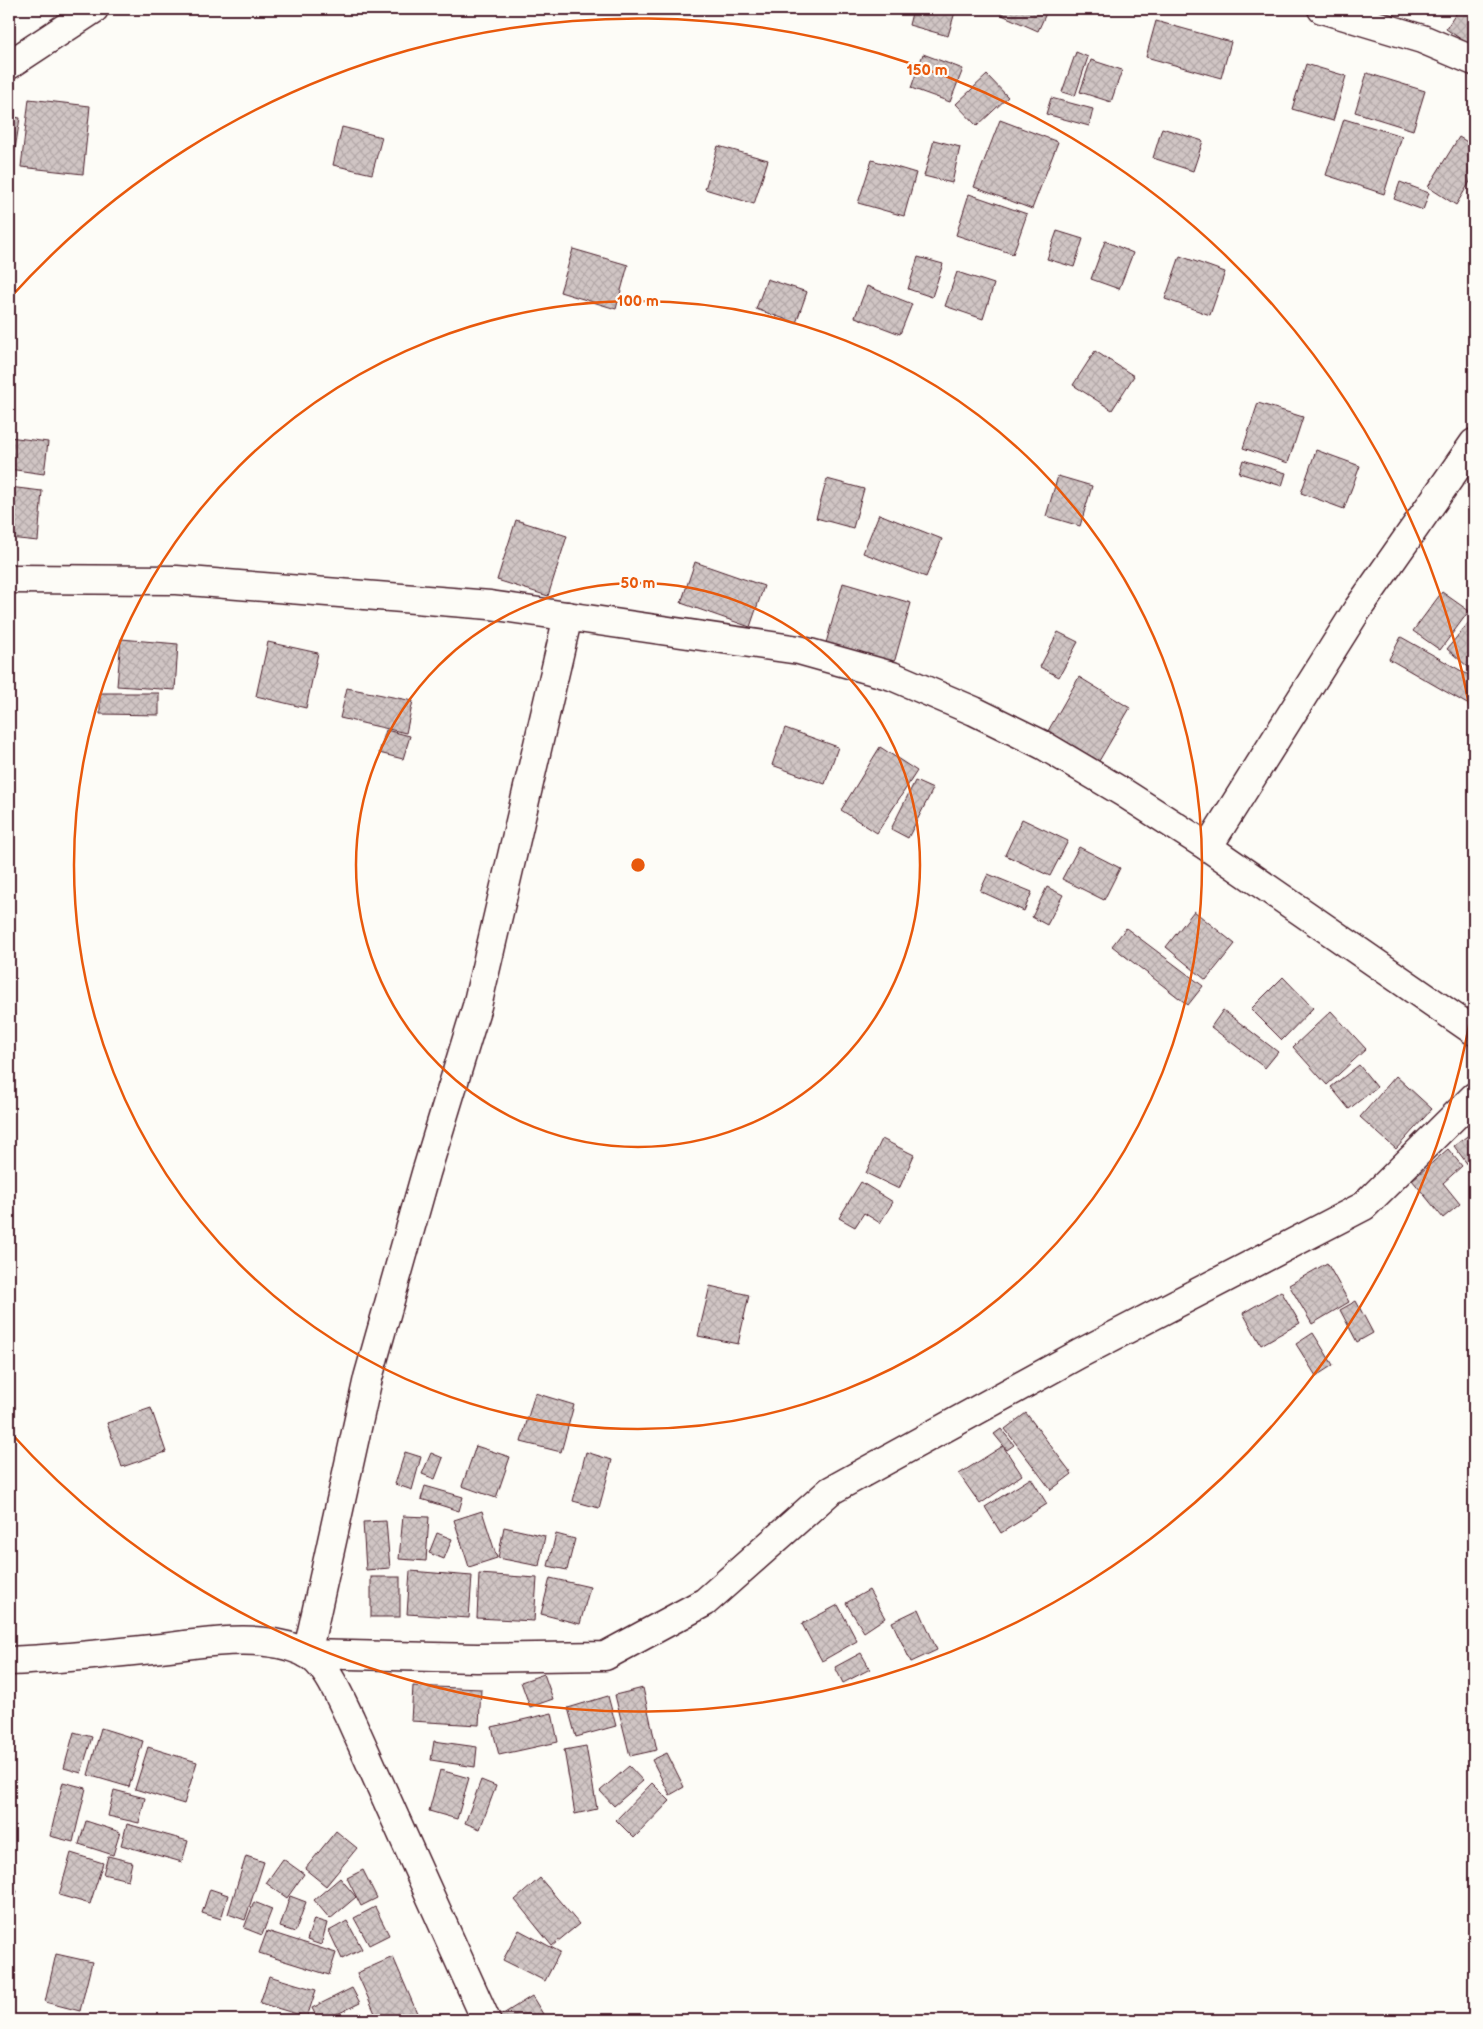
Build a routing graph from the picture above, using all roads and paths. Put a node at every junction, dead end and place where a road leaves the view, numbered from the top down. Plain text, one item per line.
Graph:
1 (94, 9) edge
2 (1322, 9) edge
3 (1474, 61) edge
4 (9, 66) edge
5 (1474, 443) edge
6 (9, 579) edge
7 (568, 616) junction
8 (1208, 847) junction
9 (1474, 1031) edge
10 (1474, 1097) edge
11 (307, 1654) junction
12 (9, 1661) edge
13 (486, 2020) edge

1 - 4 street
2 - 3 street
5 - 8 street
6 - 7 street
7 - 8 street
7 - 11 street
8 - 9 street
10 - 11 street
11 - 12 street
11 - 13 street

